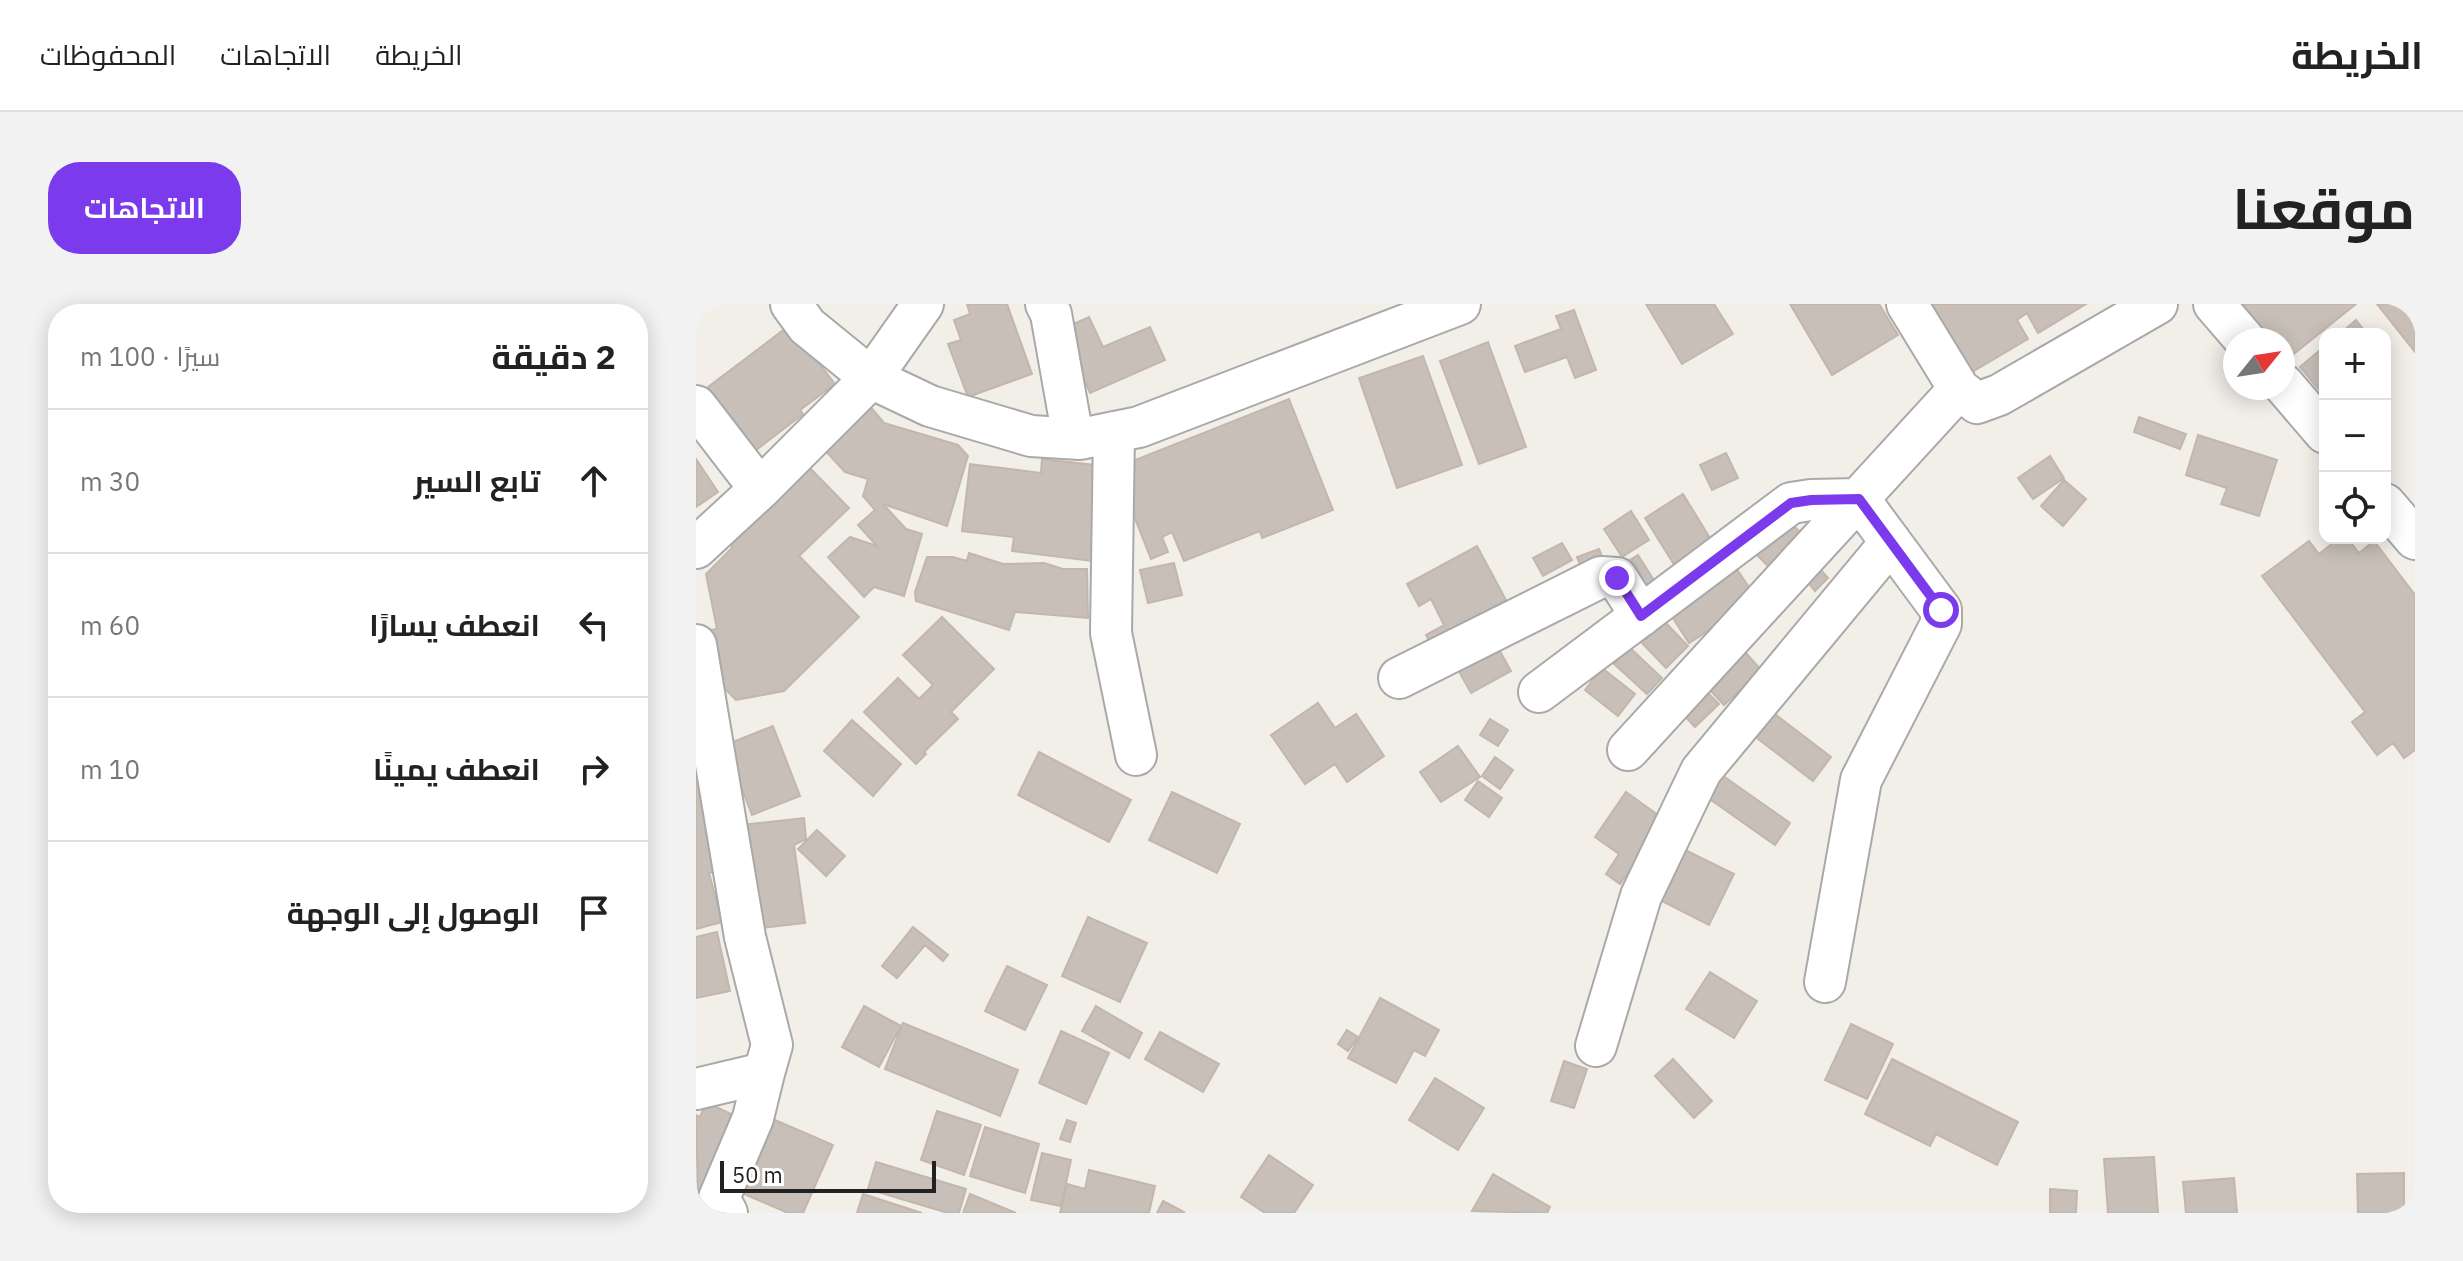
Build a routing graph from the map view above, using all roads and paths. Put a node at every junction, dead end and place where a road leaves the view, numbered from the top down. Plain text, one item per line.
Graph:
1 (791, 304) edge
2 (923, 304) edge
3 (1460, 304) edge
4 (1907, 304) edge
5 (2157, 304) edge
6 (2214, 304) edge
7 (1058, 307) edge
8 (2235, 328) edge
9 (871, 378) junction
10 (1959, 389) junction
11 (2295, 398) edge
12 (696, 406) edge
13 (2319, 426) edge
14 (1114, 432) junction
15 (1073, 438) junction
16 (760, 489) junction
17 (1859, 499) junction
18 (2391, 511) edge
19 (2415, 539) edge
20 (1891, 542) junction
21 (696, 548) edge
22 (1641, 616) junction
23 (696, 645) edge
24 (1399, 678) dead end
25 (1539, 692) dead end
26 (1628, 750) dead end
27 (1136, 755) dead end
28 (1825, 982) dead end
29 (1596, 1046) dead end
30 (764, 1073) junction
31 (696, 1089) edge
32 (727, 1213) edge

1 - 9 street
2 - 9 street
3 - 14 street
4 - 10 street
5 - 10 street
6 - 8 street
7 - 15 street
9 - 15 street
9 - 16 street
10 - 17 street
11 - 13 street
12 - 16 street
14 - 15 street
14 - 27 street
16 - 21 street
17 - 20 street
17 - 22 street
17 - 26 street
18 - 19 street
20 - 28 street
20 - 29 street
22 - 24 street
22 - 25 street
23 - 30 street
30 - 31 street
30 - 32 street

